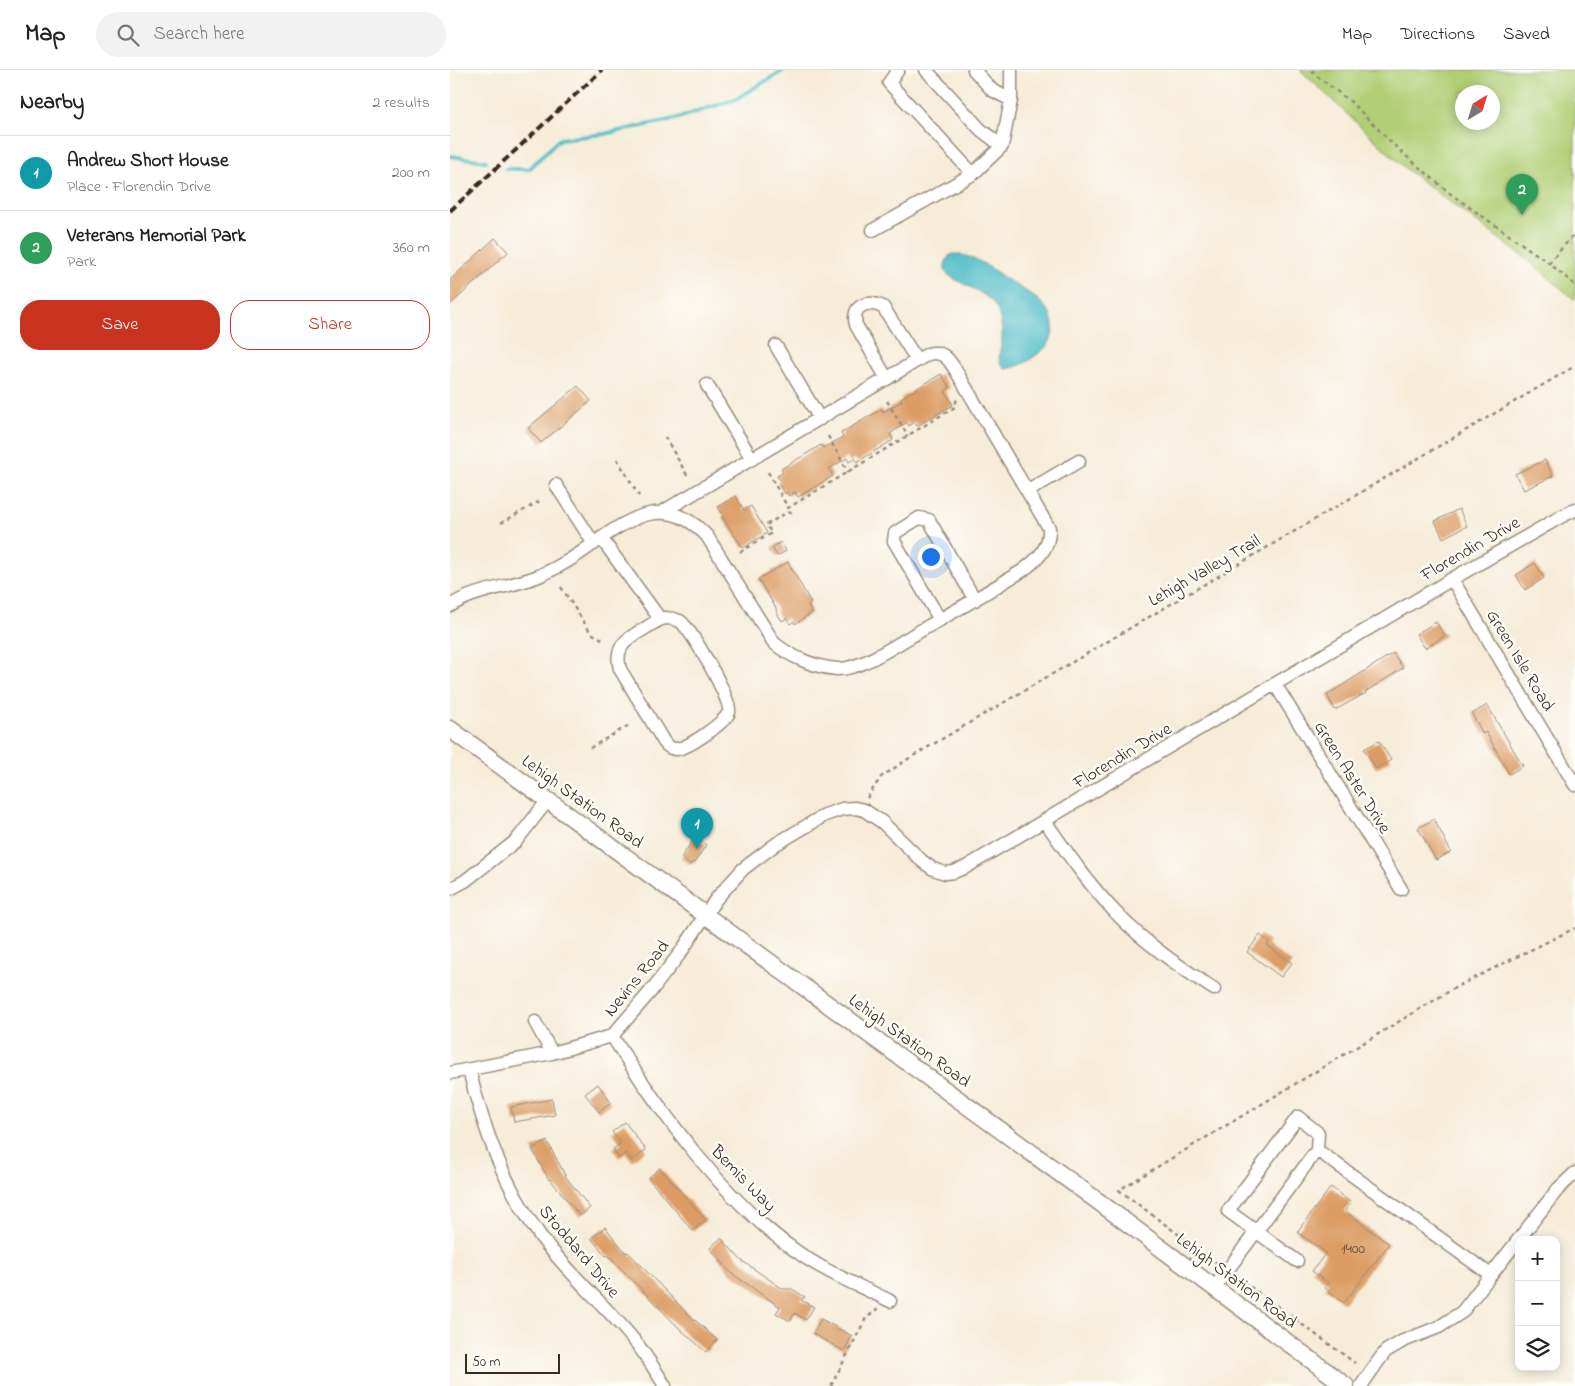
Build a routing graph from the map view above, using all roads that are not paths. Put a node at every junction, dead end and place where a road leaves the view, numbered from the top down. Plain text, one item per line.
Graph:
1 (898, 70) edge
2 (926, 70) edge
3 (974, 70) edge
4 (1011, 70) edge
5 (1010, 100) junction
6 (1002, 146) junction
7 (973, 174) junction
8 (874, 230) dead end
9 (776, 346) dead end
10 (917, 360) junction
11 (887, 379) junction
12 (707, 385) dead end
13 (820, 419) junction
14 (752, 458) junction
15 (1078, 461) dead end
16 (556, 485) dead end
17 (1028, 491) junction
18 (1575, 510) edge
19 (664, 512) junction
20 (597, 541) junction
21 (1452, 579) junction
22 (975, 600) junction
23 (450, 606) edge
24 (660, 619) junction
25 (940, 620) junction
26 (1274, 684) junction
27 (450, 729) edge
28 (1575, 785) edge
29 (548, 800) junction
30 (1045, 821) junction
31 (1401, 889) dead end
32 (450, 890) edge
33 (706, 916) junction
34 (1214, 989) dead end
35 (535, 1022) dead end
36 (612, 1036) junction
37 (552, 1053) junction
38 (469, 1070) junction
39 (450, 1073) edge
40 (1317, 1150) junction
41 (1575, 1173) edge
42 (1256, 1232) junction
43 (1297, 1261) dead end
44 (1491, 1275) junction
45 (1214, 1288) junction
46 (890, 1301) road end
47 (666, 1386) edge
48 (1346, 1386) edge
49 (1361, 1386) edge

1 - 7 street
2 - 6 street
3 - 5 street
4 - 5 street
5 - 6 street
6 - 7 street
7 - 8 street
9 - 13 street
10 - 11 street
10 - 11 street
10 - 17 street
11 - 13 street
12 - 14 street
13 - 14 street
14 - 19 street
15 - 17 street
16 - 20 street
17 - 22 street
18 - 21 street, Florendin Drive
19 - 20 street
19 - 25 street
20 - 23 street
20 - 24 street
21 - 26 street, Florendin Drive
21 - 28 street, Green Isle Road
22 - 25 street
22 - 25 street
24 - 24 street
26 - 30 street, Florendin Drive
26 - 31 street, Green Aster Drive
27 - 29 main road, Lehigh Station Road
29 - 32 street
29 - 33 main road, Lehigh Station Road
30 - 33 street, Florendin Drive
30 - 34 street
33 - 36 street, Nevins Road
33 - 45 main road, Lehigh Station Road
35 - 37 street
36 - 37 street, Nevins Road
36 - 46 street, Bemis Way
37 - 38 street, Nevins Road
38 - 39 street, Nevins Road
38 - 47 street, Stoddard Drive
40 - 42 street
40 - 42 street
40 - 44 street
41 - 44 street
42 - 43 street
42 - 45 street
44 - 49 street
45 - 48 main road, Lehigh Station Road

